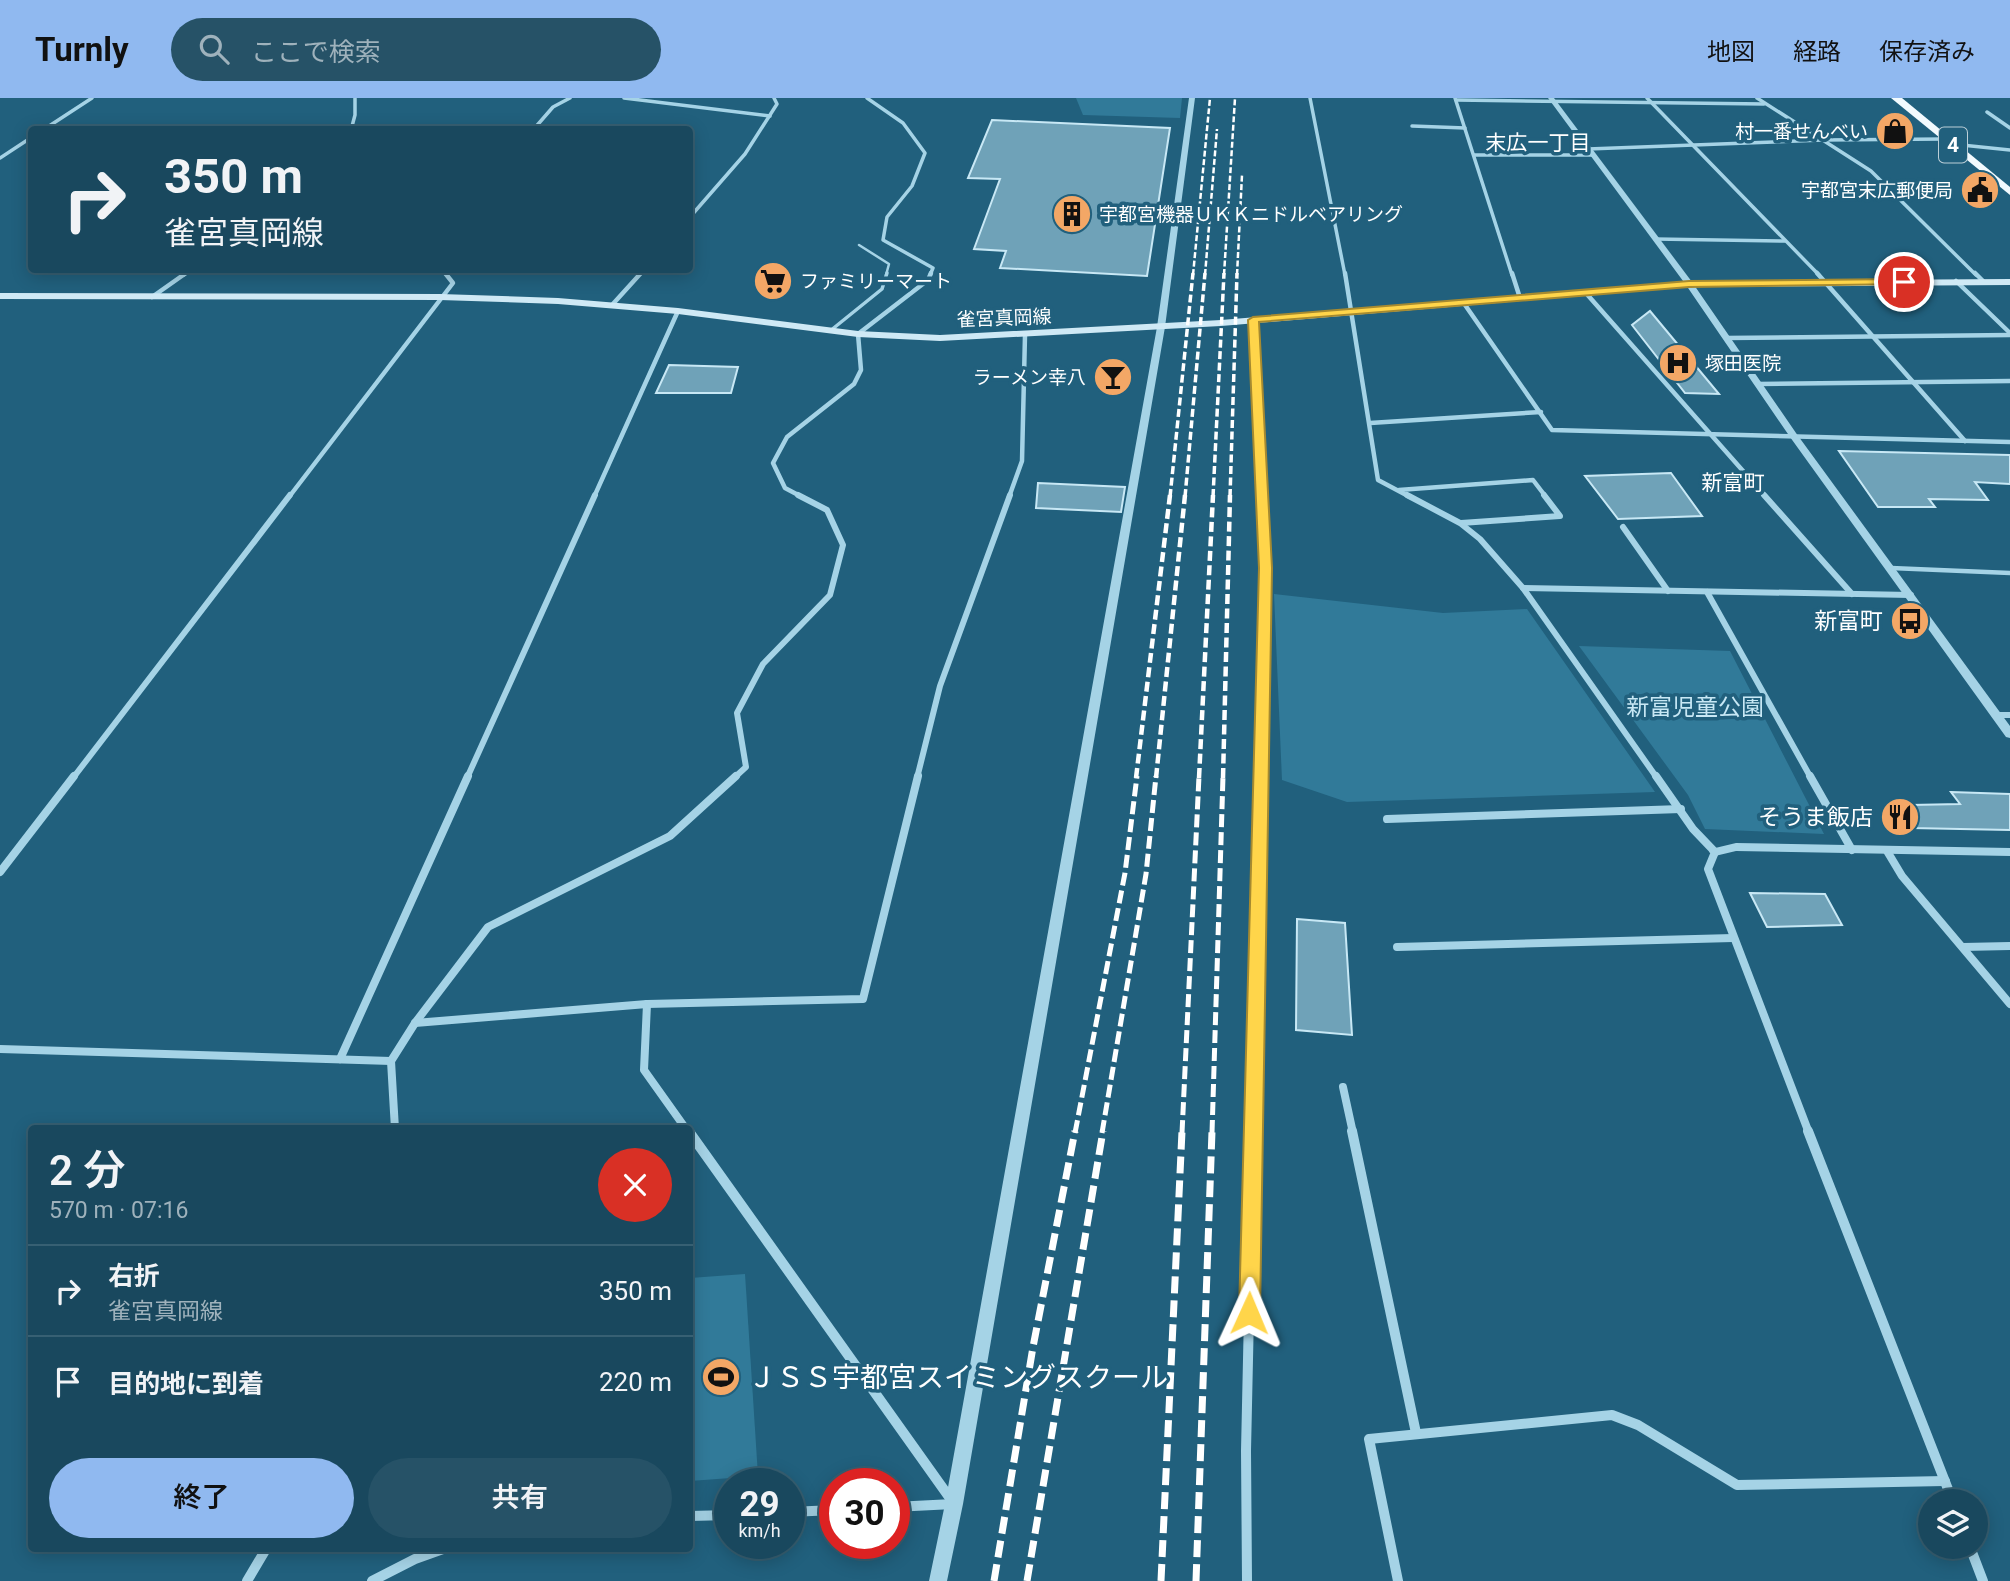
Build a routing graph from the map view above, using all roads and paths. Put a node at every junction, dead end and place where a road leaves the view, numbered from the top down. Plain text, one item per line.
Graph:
1 (92, 98) edge
2 (355, 98) edge
3 (570, 98) edge
4 (624, 98) edge
5 (774, 98) edge
6 (867, 98) edge
7 (1192, 98) edge
8 (1310, 98) edge
9 (1647, 98) edge
10 (1757, 98) edge
11 (1896, 98) edge
12 (1455, 99) edge
13 (1552, 99) edge
14 (1653, 104) junction
15 (1764, 104) junction
16 (1987, 112) dead end
17 (770, 116) junction
18 (1412, 125) dead end
19 (49, 126) edge
20 (352, 126) edge
21 (536, 126) edge
22 (1465, 128) junction
23 (2010, 128) edge
24 (28, 140) edge
25 (1823, 140) junction
26 (1948, 142) junction
27 (1690, 145) junction
28 (2010, 150) edge
29 (1590, 152) junction
30 (1474, 155) junction
31 (0, 158) edge
32 (2010, 192) edge
33 (693, 214) edge
34 (1655, 239) junction
35 (1785, 241) junction
36 (859, 245) dead end
37 (186, 273) edge
38 (445, 273) edge
39 (640, 273) edge
40 (1956, 281) junction
41 (1983, 281) junction
42 (1827, 282) junction
43 (2010, 282) edge
44 (1689, 284) junction
45 (1584, 292) junction
46 (0, 296) edge
47 (151, 298) junction
48 (440, 298) junction
49 (1520, 298) junction
50 (1463, 302) junction
51 (612, 305) junction
52 (678, 311) junction
53 (1353, 312) junction
54 (1253, 320) junction
55 (1161, 327) junction
56 (830, 331) junction
57 (858, 334) junction
58 (2010, 334) edge
59 (1025, 335) junction
60 (1874, 336) junction
61 (1726, 338) junction
62 (2010, 381) edge
63 (1913, 382) junction
64 (1757, 384) junction
65 (1541, 412) junction
66 (1370, 423) junction
67 (1710, 434) junction
68 (1793, 435) junction
69 (1965, 441) junction
70 (2010, 442) edge
71 (1398, 490) junction
72 (1460, 523) junction
73 (1623, 527) dead end
74 (1891, 568) junction
75 (2010, 573) edge
76 (1523, 589) junction
77 (1668, 591) junction
78 (1707, 592) junction
79 (1852, 594) junction
80 (1911, 595) junction
81 (1996, 715) junction
82 (2010, 715) edge
83 (2010, 734) edge
84 (1681, 809) junction
85 (1387, 819) dead end
86 (1852, 850) junction
87 (1887, 851) junction
88 (1715, 852) junction
89 (2010, 852) edge
90 (0, 872) edge
91 (1733, 938) junction
92 (2010, 946) edge
93 (1396, 947) dead end
94 (1963, 947) junction
95 (647, 1004) junction
96 (2010, 1004) edge
97 (415, 1023) junction
98 (0, 1049) edge
99 (341, 1059) junction
100 (391, 1061) junction
101 (1343, 1087) dead end
102 (395, 1125) edge
103 (683, 1125) edge
104 (693, 1137) edge
105 (1416, 1433) junction
106 (1945, 1480) junction
107 (1948, 1489) edge
108 (954, 1504) junction
109 (910, 1506) edge
110 (714, 1515) edge
111 (693, 1516) edge
112 (264, 1552) edge
113 (435, 1552) edge
114 (1975, 1559) edge
115 (247, 1581) edge
116 (372, 1581) edge
117 (938, 1581) edge
118 (1247, 1581) edge
119 (1398, 1581) edge
120 (1983, 1581) edge

1 - 19 street
2 - 20 street
3 - 21 street
4 - 17 street
5 - 17 street
6 - 57 street
7 - 55 street
8 - 53 street
9 - 14 street
10 - 15 street
11 - 26 highway, 4
12 - 13 street
12 - 22 street
13 - 14 street
13 - 29 street
14 - 15 street
14 - 27 street
15 - 25 street
16 - 23 street
17 - 33 street
18 - 22 street
22 - 30 street
24 - 31 street
25 - 26 street
25 - 27 street
25 - 41 street
26 - 28 street
26 - 32 highway, 4
27 - 29 street
27 - 35 street
29 - 30 street
29 - 34 street
30 - 49 street
34 - 35 street
34 - 44 street
35 - 42 street
36 - 56 lane
37 - 47 street
38 - 48 street
39 - 51 street
40 - 41 main road, 雀宮真岡線
40 - 42 main road, 雀宮真岡線
40 - 58 street
41 - 43 main road, 雀宮真岡線
42 - 44 main road, 雀宮真岡線
42 - 60 street
44 - 45 main road, 雀宮真岡線
44 - 61 street
45 - 49 main road, 雀宮真岡線
45 - 67 street
46 - 47 main road, 雀宮真岡線
47 - 48 main road, 雀宮真岡線
48 - 51 main road, 雀宮真岡線
48 - 90 street
49 - 50 main road, 雀宮真岡線
50 - 53 main road, 雀宮真岡線
50 - 65 street
51 - 52 main road, 雀宮真岡線
52 - 56 main road, 雀宮真岡線
52 - 99 street
53 - 54 main road, 雀宮真岡線
53 - 66 street
54 - 55 main road, 雀宮真岡線
54 - 118 street
55 - 59 main road, 雀宮真岡線
55 - 108 street
56 - 57 main road, 雀宮真岡線
57 - 59 main road, 雀宮真岡線
57 - 97 street
58 - 60 street
59 - 95 street
60 - 61 street
60 - 63 street
61 - 64 street
62 - 63 street
63 - 64 street
63 - 69 street
64 - 68 street
65 - 66 street
65 - 67 street
66 - 71 street
67 - 68 street
67 - 79 street
68 - 69 street
68 - 74 street
69 - 70 street
71 - 72 street
71 - 72 street
72 - 76 street
73 - 77 street
74 - 75 lane
74 - 80 street
76 - 77 street
76 - 84 street
77 - 78 street
78 - 79 street
78 - 86 street
79 - 80 street
80 - 81 street
81 - 82 street
81 - 83 street
84 - 85 street
84 - 88 street
86 - 87 street
86 - 88 street
87 - 89 street
87 - 94 street
88 - 91 street
91 - 93 street
91 - 106 street
92 - 94 street
94 - 96 street
95 - 97 street
95 - 103 street
97 - 100 street
98 - 99 street
99 - 100 street
100 - 102 street
101 - 105 street
104 - 108 street
105 - 106 street
105 - 119 street
106 - 107 street
108 - 109 street
108 - 117 street
110 - 111 street
112 - 115 street
113 - 116 street
114 - 120 street

